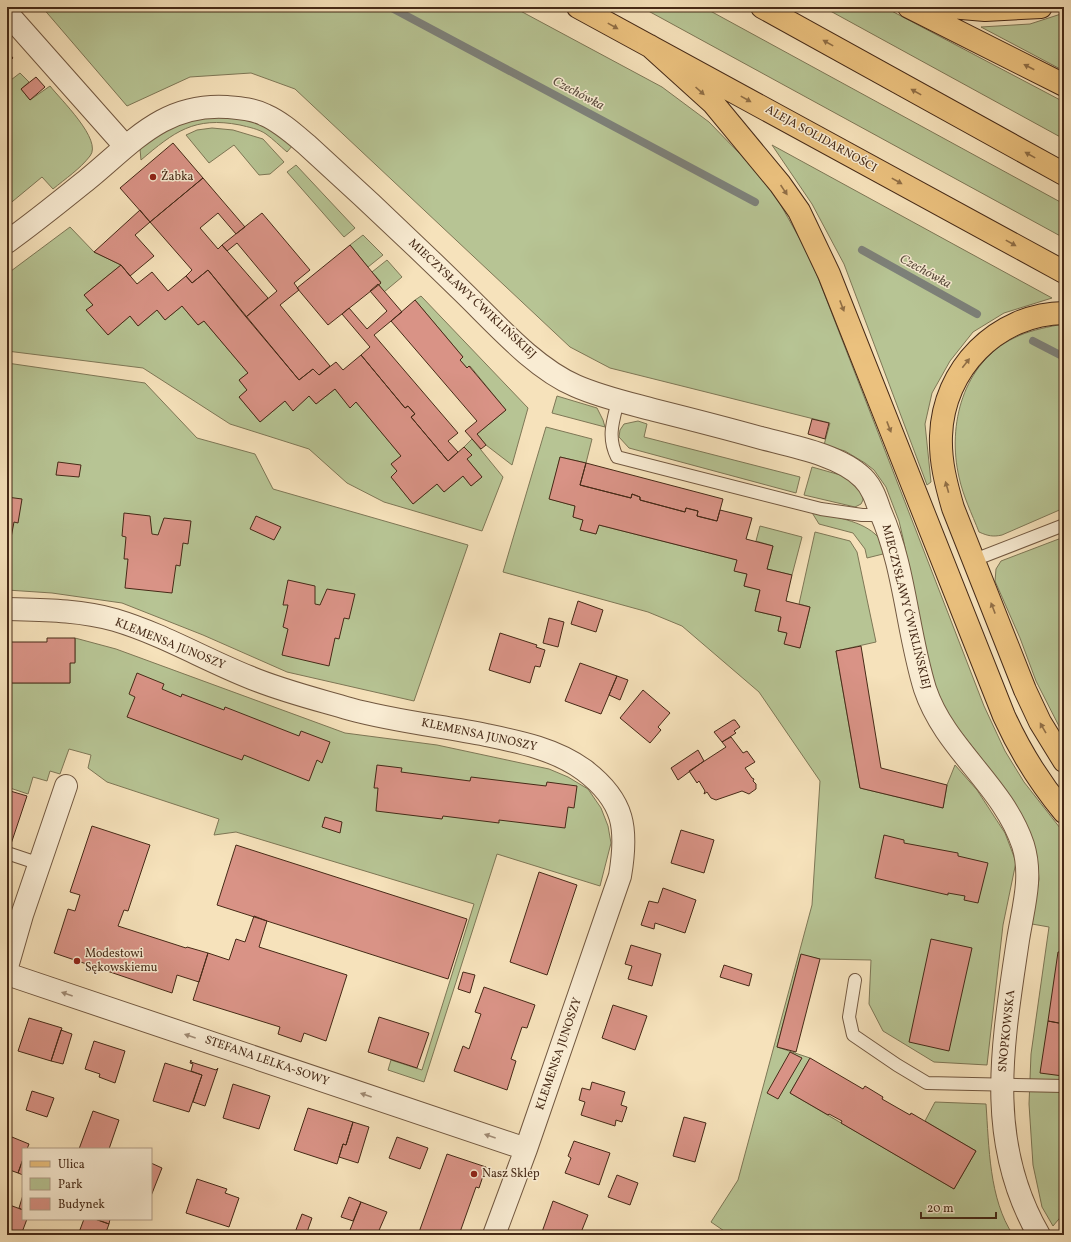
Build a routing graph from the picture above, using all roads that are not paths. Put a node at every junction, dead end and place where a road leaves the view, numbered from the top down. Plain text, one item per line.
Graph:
1 (578, 7) edge
2 (762, 7) edge
3 (909, 7) edge
4 (950, 7) edge
5 (1041, 7) edge
6 (7, 13) edge
7 (650, 46) junction
8 (1064, 85) edge
9 (126, 146) junction
10 (1064, 174) edge
11 (7, 242) edge
12 (1064, 272) edge
13 (1064, 313) edge
14 (618, 400) junction
15 (883, 516) junction
16 (1064, 525) edge
17 (974, 560) junction
18 (7, 609) edge
19 (1064, 761) edge
20 (66, 786) dead end
21 (1064, 812) edge
22 (1014, 823) joint
23 (7, 853) edge
24 (40, 864) junction
25 (14, 921) edge
26 (7, 967) edge
27 (7, 974) edge
28 (855, 980) dead end
29 (1002, 1085) junction
30 (1064, 1086) edge
31 (526, 1149) junction
32 (494, 1235) edge
33 (1039, 1235) edge

1 -> 7 main road, ALEJA SOLIDARNOŚCI
10 -> 2 main road
8 -> 3 main road
4 - 5 main road
6 - 9 street
7 -> 12 main road, ALEJA SOLIDARNOŚCI
7 -> 21 main road
9 - 11 street, MIECZYSŁAWY ĆWIKLIŃSKIEJ
9 - 14 street, MIECZYSŁAWY ĆWIKLIŃSKIEJ
17 -> 13 main road
14 - 15 street, MIECZYSŁAWY ĆWIKLIŃSKIEJ
14 - 15 lane
15 - 22 street, MIECZYSŁAWY ĆWIKLIŃSKIEJ
16 - 17 lane
19 -> 17 main road
18 - 31 street, KLEMENSA JUNOSZY
20 - 24 street
22 - 29 street, SNOPKOWSKA
23 - 24 lane
24 - 25 street
25 - 26 street
31 -> 27 street, STEFANA LELKA-SOWY
28 - 29 lane
29 - 30 lane
29 - 33 street, SNOPKOWSKA
31 - 32 street, KLEMENSA JUNOSZY

